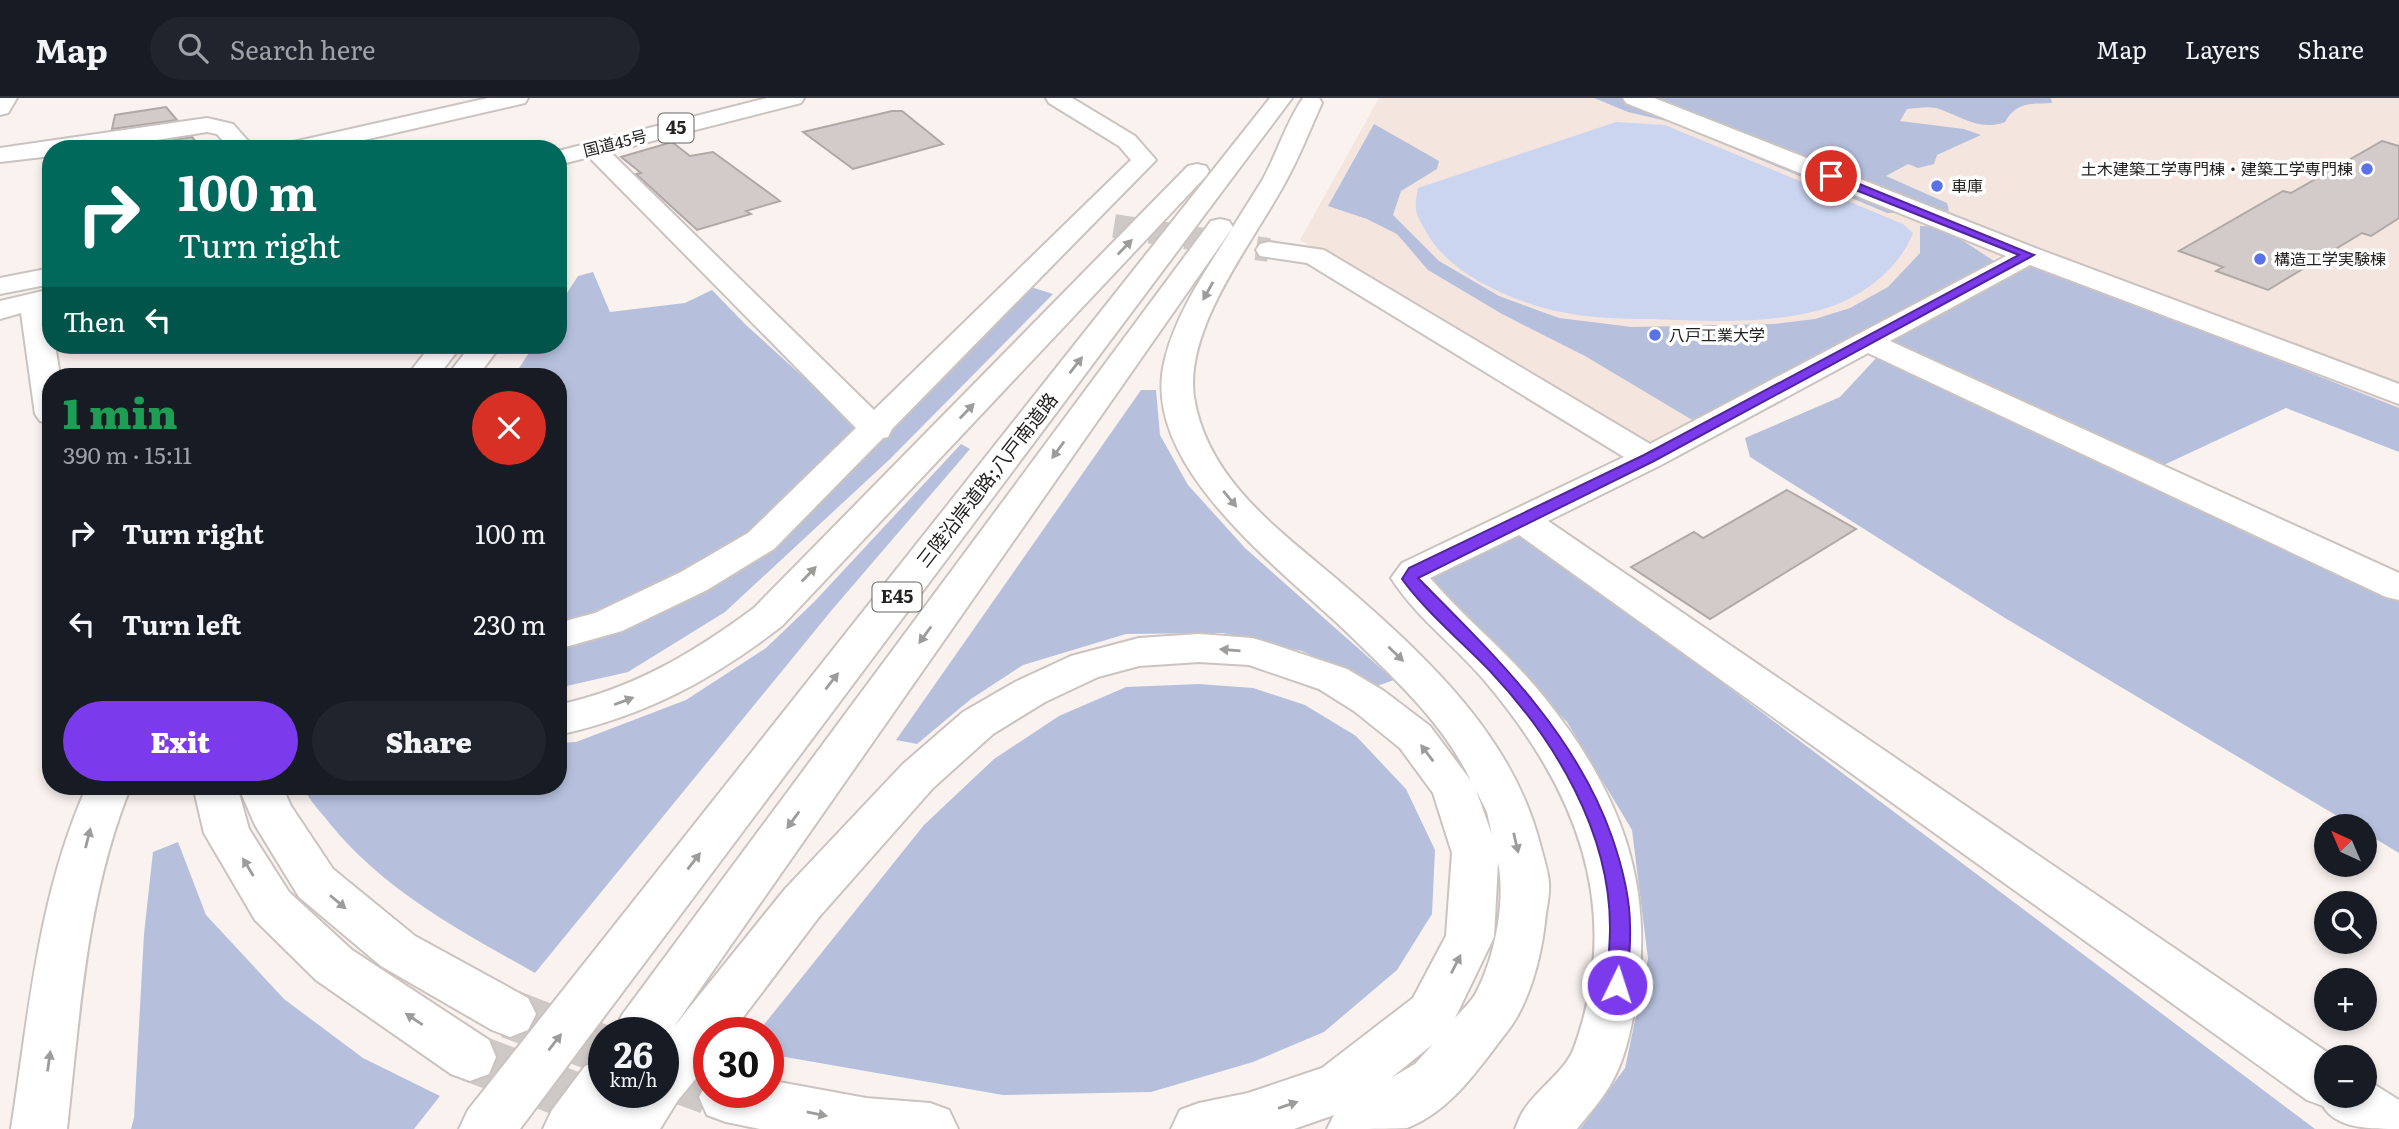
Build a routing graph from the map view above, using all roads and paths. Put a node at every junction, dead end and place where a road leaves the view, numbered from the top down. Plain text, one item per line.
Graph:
1 (6, 98) edge
2 (517, 98) edge
3 (736, 98) edge
4 (793, 98) edge
5 (1057, 98) edge
6 (1266, 98) edge
7 (1634, 98) edge
8 (1302, 100) edge
9 (0, 108) edge
10 (110, 140) edge
11 (235, 140) edge
12 (333, 140) edge
13 (567, 147) edge
14 (594, 149) junction
15 (42, 150) edge
16 (567, 151) edge
17 (0, 155) edge
18 (1082, 222) junction
19 (1114, 226) tunnel mouth
20 (1269, 250) tunnel mouth
21 (2028, 255) junction
22 (42, 261) edge
23 (0, 269) edge
24 (42, 278) edge
25 (0, 286) edge
26 (42, 299) edge
27 (0, 310) edge
28 (1867, 341) junction
29 (440, 354) edge
30 (479, 354) edge
31 (428, 368) edge
32 (468, 368) edge
33 (2399, 395) edge
34 (876, 430) junction
35 (1649, 458) junction
36 (1521, 519) junction
37 (2399, 588) edge
38 (567, 633) edge
39 (567, 718) edge
40 (104, 795) edge
41 (217, 795) edge
42 (264, 795) edge
43 (510, 1014) tunnel mouth
44 (651, 1017) edge
45 (470, 1057) tunnel mouth
46 (679, 1061) edge
47 (2314, 1074) edge
48 (613, 1108) edge
49 (783, 1108) edge
50 (2364, 1108) edge
51 (500, 1112) edge
52 (595, 1115) edge
53 (39, 1129) edge
54 (930, 1129) edge
55 (1199, 1129) edge
56 (1355, 1129) edge
57 (1543, 1129) edge
58 (2395, 1129) edge

1 - 9 main road
2 - 12 main road
3 - 13 main road, 国道45号 / 45
4 - 14 main road, 国道45号 / 45
5 - 18 main road
39 -> 6 main road
7 - 21 main road
8 -> 44 main road, 三陸沿岸道路;八戸南道路 / E45
51 -> 8 main road, 三陸沿岸道路;八戸南道路 / E45
8 -> 56 main road
10 - 11 main road
14 - 16 main road, 国道45号 / 45
14 - 34 main road
15 - 17 main road
18 - 19 main road
18 - 34 main road
20 - 35 main road
21 - 28 main road
21 - 33 main road
22 - 23 main road
24 - 25 main road
26 - 27 main road
28 - 35 main road
28 - 37 main road
29 - 31 main road
30 - 32 main road
34 - 38 main road
35 - 36 main road
36 - 47 main road
36 - 57 main road
53 -> 40 main road
45 -> 41 main road
42 -> 43 main road
55 -> 46 main road
48 - 52 main road
49 -> 54 main road
50 - 58 main road

